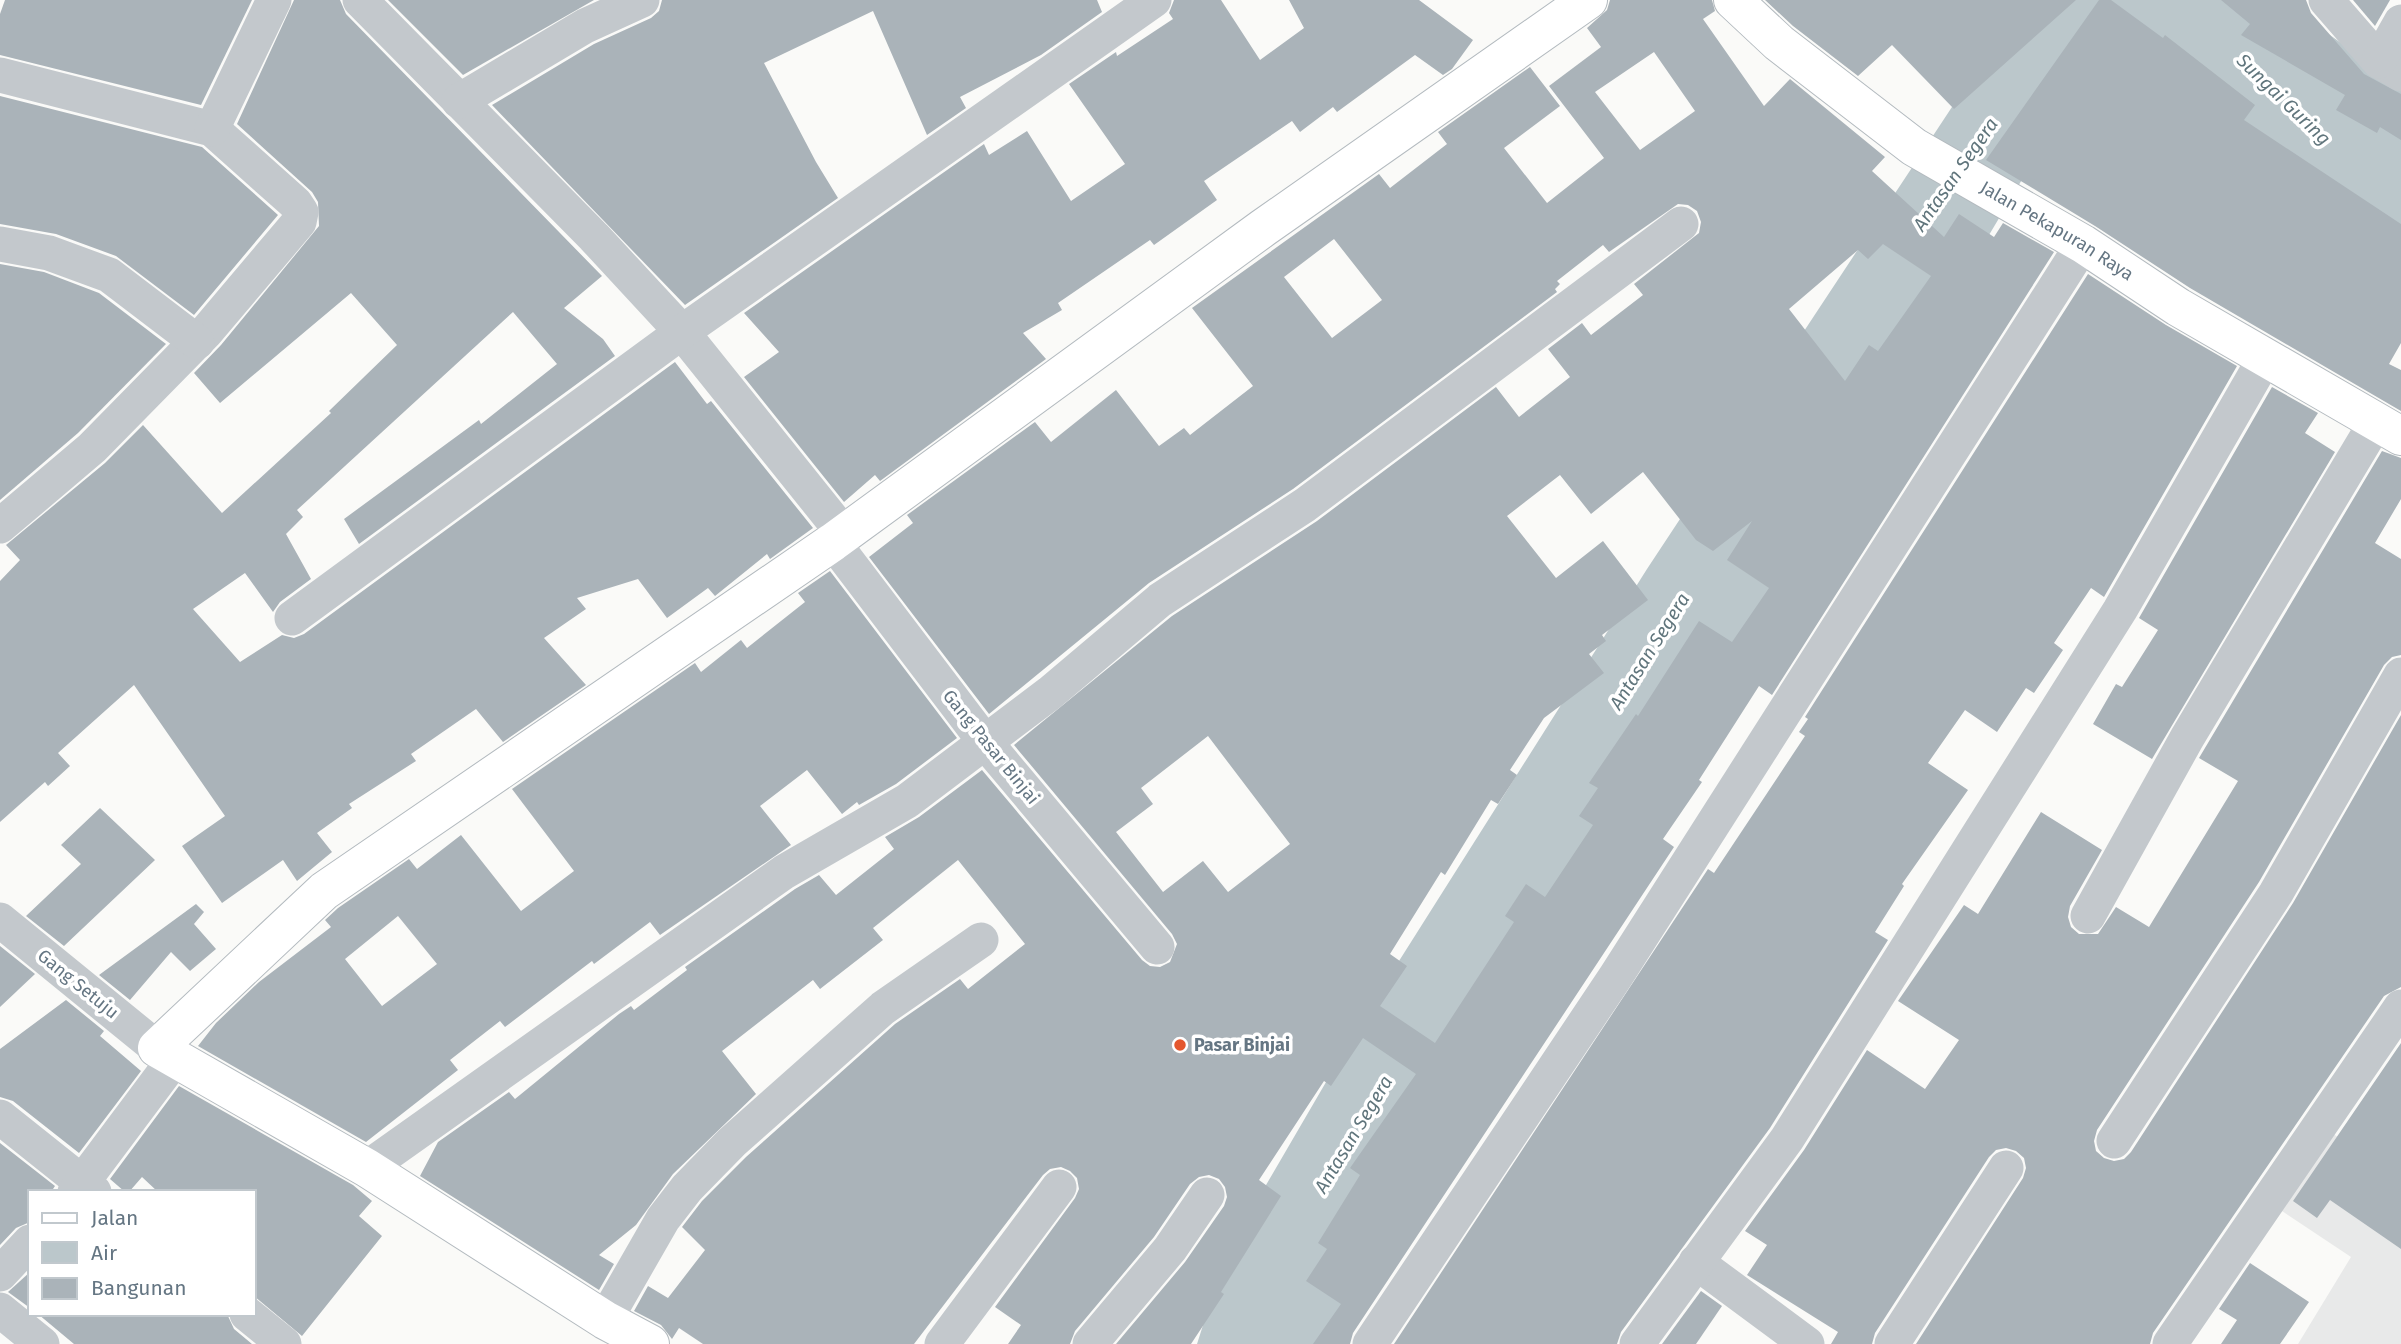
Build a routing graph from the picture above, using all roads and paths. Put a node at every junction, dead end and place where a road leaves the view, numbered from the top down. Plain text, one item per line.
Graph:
1 (274, 0) edge
2 (360, 0) edge
3 (642, 0) edge
4 (1154, 0) edge
5 (1588, 0) edge
6 (1733, 0) edge
7 (2326, 0) edge
8 (2401, 22) edge
9 (2390, 67) edge
10 (0, 75) edge
11 (459, 101) junction
12 (212, 129) junction
13 (1681, 224) dead end
14 (0, 243) edge
15 (2083, 244) junction
16 (682, 332) junction
17 (197, 342) junction
18 (2265, 358) junction
19 (2389, 429) edge
20 (0, 526) edge
21 (838, 538) junction
22 (292, 618) dead end
23 (2401, 675) edge
24 (985, 742) junction
25 (2088, 916) dead end
26 (0, 920) edge
27 (981, 940) dead end
28 (1157, 947) dead end
29 (2401, 1007) edge
30 (166, 1053) junction
31 (0, 1118) edge
32 (2113, 1141) dead end
33 (367, 1168) junction
34 (2006, 1168) dead end
35 (1059, 1187) dead end
36 (84, 1189) edge
37 (1207, 1195) dead end
38 (28, 1244) edge
39 (1696, 1262) junction
40 (0, 1274) edge
41 (0, 1310) edge
42 (249, 1316) edge
43 (605, 1320) junction
44 (42, 1344) edge
45 (284, 1344) edge
46 (650, 1344) edge
47 (942, 1344) edge
48 (1090, 1344) edge
49 (1370, 1344) edge
50 (1637, 1344) edge
51 (1807, 1344) edge
52 (1892, 1344) edge
53 (2170, 1344) edge

1 - 12 street
2 - 11 street, Gang Pasar Binjai
3 - 11 street
4 - 16 street
5 - 21 street
6 - 15 street, Jalan Pekapuran Raya
7 - 9 street
8 - 9 street
10 - 12 street
11 - 16 street, Gang Pasar Binjai
12 - 17 street
13 - 24 street
14 - 17 street
15 - 18 street, Jalan Pekapuran Raya
15 - 49 street
16 - 21 street, Gang Pasar Binjai
16 - 22 street
17 - 20 street
18 - 19 street, Jalan Pekapuran Raya
18 - 39 street
19 - 25 street
21 - 24 street, Gang Pasar Binjai
21 - 30 street
23 - 32 street
24 - 28 street, Gang Pasar Binjai
24 - 33 street
26 - 30 street, Gang Setuju
27 - 43 street
29 - 53 street
30 - 33 street
30 - 36 street
31 - 36 street
33 - 43 street
34 - 52 street
35 - 47 street
37 - 48 street
38 - 40 street
39 - 50 street
39 - 51 street
41 - 44 street
42 - 45 street
43 - 46 street

